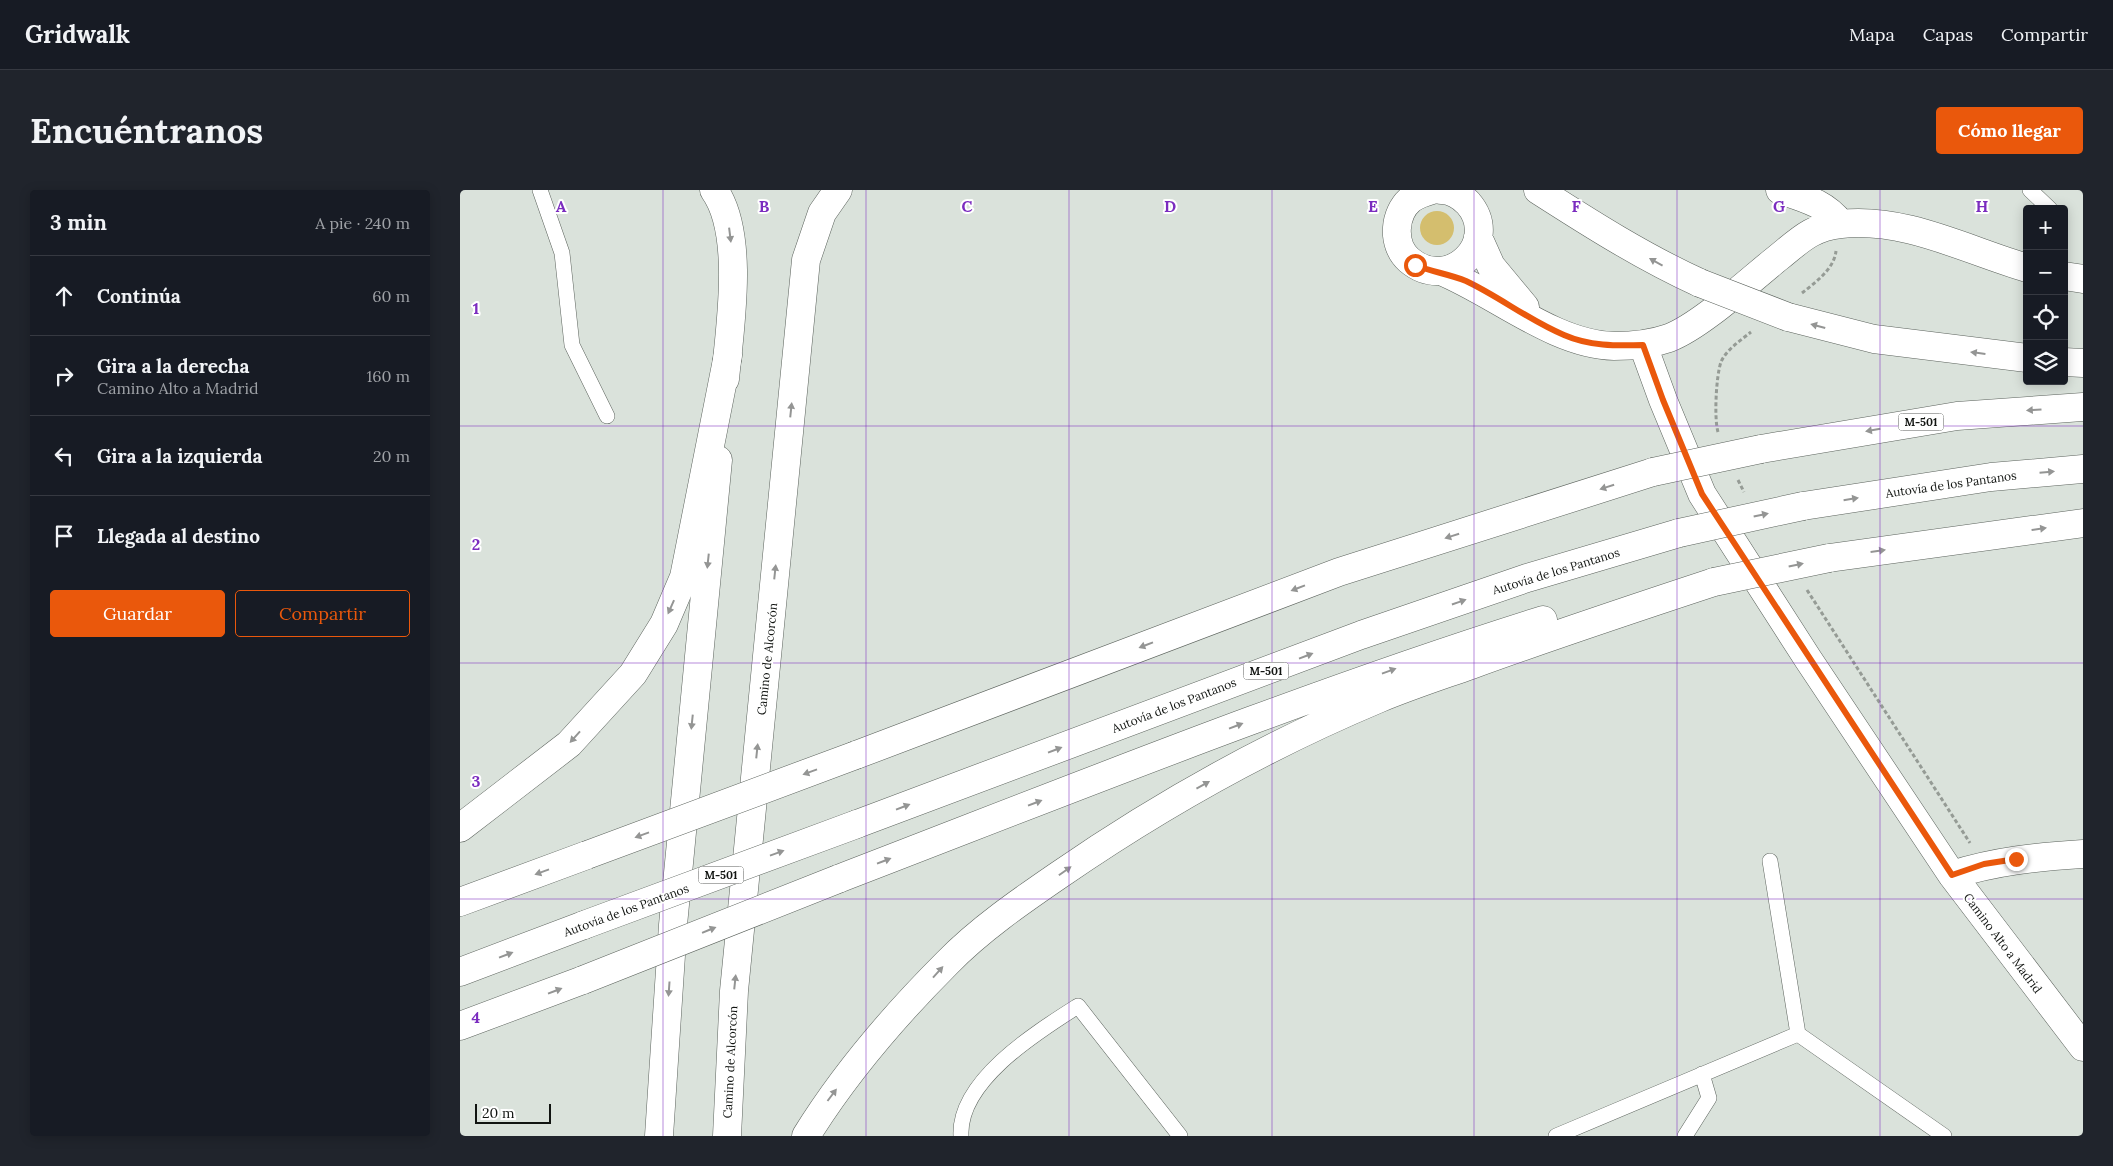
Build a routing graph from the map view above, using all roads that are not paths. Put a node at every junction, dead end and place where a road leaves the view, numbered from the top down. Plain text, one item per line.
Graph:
1 (540, 190) edge
2 (714, 190) edge
3 (838, 190) edge
4 (1389, 190) edge
5 (1432, 190) edge
6 (1441, 190) edge
7 (1445, 190) edge
8 (1538, 190) edge
9 (1780, 190) edge
10 (2030, 190) edge
11 (2046, 205) edge
12 (1398, 218) junction
13 (1841, 224) junction
14 (1478, 237) junction
15 (2023, 267) edge
16 (1441, 272) junction
17 (2068, 277) edge
18 (2083, 279) edge
19 (1545, 325) junction
20 (1643, 345) junction
21 (728, 355) junction
22 (2023, 358) edge
23 (2068, 362) edge
24 (2083, 363) edge
25 (2083, 407) edge
26 (607, 416) dead end
27 (2083, 469) edge
28 (2083, 523) edge
29 (1714, 582) junction
30 (460, 828) edge
31 (2083, 854) edge
32 (1770, 861) dead end
33 (1952, 875) junction
34 (460, 902) edge
35 (460, 972) edge
36 (460, 1026) edge
37 (1798, 1034) junction
38 (2083, 1047) edge
39 (1702, 1074) junction
40 (659, 1136) edge
41 (727, 1136) edge
42 (806, 1136) edge
43 (961, 1136) edge
44 (1180, 1136) edge
45 (1556, 1136) edge
46 (1685, 1136) edge
47 (1944, 1136) edge

1 - 26 lane
2 -> 21 main road
41 -> 3 main road, Camino de Alcorcón
4 - 12 main road
5 - 12 main road
6 - 7 main road
7 - 14 main road
22 -> 8 main road, bridge
9 - 13 main road
10 - 11 lane
12 - 16 main road
13 - 15 main road
13 - 20 main road
14 - 16 main road
14 - 19 main road
16 - 19 main road
17 - 18 main road
19 - 20 main road
20 - 33 main road, Camino Alto a Madrid
21 -> 30 main road
21 -> 40 main road
23 - 24 main road
25 -> 34 main road, M-501, bridge
35 -> 27 main road, Autovía de los Pantanos / M-501, bridge
29 -> 28 main road, bridge
36 -> 29 main road, bridge
42 -> 29 main road
31 - 33 main road
32 - 37 lane
33 - 38 main road, Camino Alto a Madrid
37 - 39 lane
37 - 47 lane
39 - 45 lane
39 - 46 lane
43 - 44 lane

